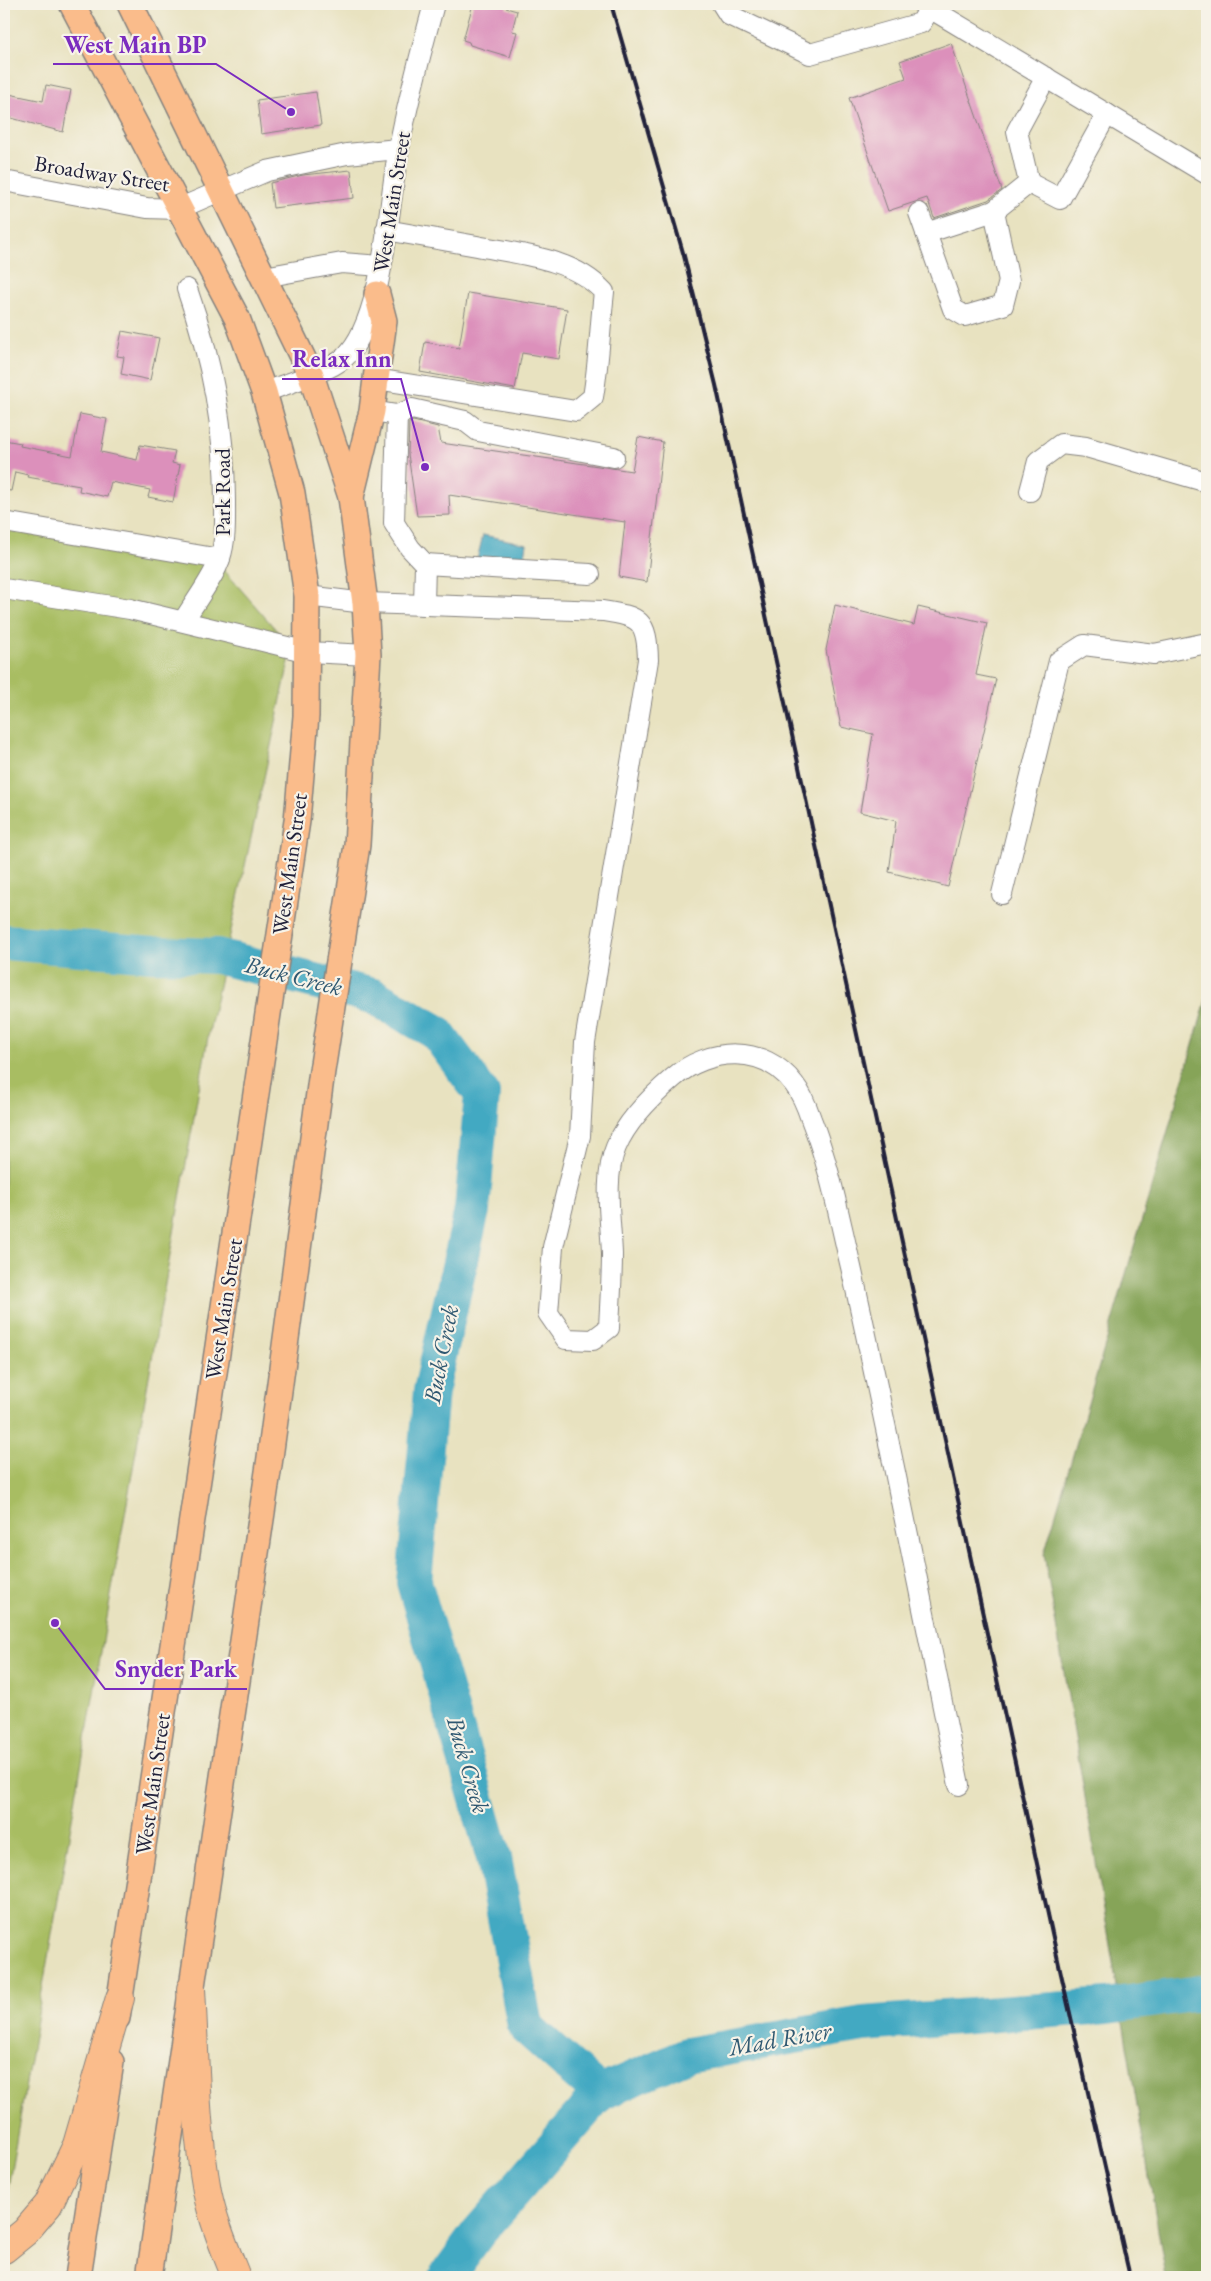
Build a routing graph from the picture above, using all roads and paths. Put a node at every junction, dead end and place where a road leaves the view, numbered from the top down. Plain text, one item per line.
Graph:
1 (72, 4) edge
2 (130, 4) edge
3 (434, 4) edge
4 (722, 4) edge
5 (927, 6) edge
6 (1046, 77) junction
7 (1107, 114) junction
8 (398, 149) junction
9 (1207, 174) edge
10 (4, 181) edge
11 (1029, 183) junction
12 (220, 190) junction
13 (178, 209) junction
14 (994, 211) junction
15 (918, 212) dead end
16 (386, 230) junction
17 (926, 233) junction
18 (381, 266) junction
19 (264, 277) junction
20 (187, 289) dead end
21 (377, 294) junction
22 (311, 375) junction
23 (376, 379) junction
24 (264, 392) junction
25 (372, 411) junction
26 (396, 415) junction
27 (614, 457) dead end
28 (1207, 482) edge
29 (1030, 491) dead end
30 (350, 497) junction
31 (4, 522) edge
32 (220, 558) junction
33 (425, 564) junction
34 (590, 574) dead end
35 (4, 589) edge
36 (307, 596) junction
37 (365, 603) junction
38 (424, 605) junction
39 (184, 620) junction
40 (1207, 643) edge
41 (308, 652) junction
42 (368, 655) junction
43 (1002, 894) dead end
44 (959, 1785) dead end
45 (191, 1989) junction
46 (120, 1998) junction
47 (4, 2249) edge
48 (78, 2277) edge
49 (149, 2277) edge
50 (236, 2277) edge

1 - 13 main road
2 - 12 main road
3 - 8 street, West Main Street
4 - 5 street
5 - 6 street
6 - 7 street
6 - 11 street
7 - 9 street
7 - 11 street
8 - 12 street, Broadway Street
8 - 16 street, West Main Street
10 - 13 street, Broadway Street
11 - 14 street
12 - 13 street, Broadway Street
12 - 19 main road
13 - 24 main road
14 - 17 street
14 - 17 street
15 - 17 street
16 - 18 street, West Main Street
16 - 23 street
18 - 19 street
18 - 21 street, West Main Street
19 - 22 main road
20 - 32 street, Park Road
21 - 22 street, West Main Street
21 - 23 main road
22 - 24 street, West Main Street
22 - 30 main road
23 - 25 main road
24 - 36 main road, West Main Street
25 - 26 street
25 - 30 main road
26 - 27 street
26 - 33 street
28 - 29 street
30 - 37 main road
31 - 32 street
32 - 39 street, Park Road
33 - 34 street
33 - 38 street
35 - 39 street
36 - 37 street
36 - 41 main road, West Main Street
37 - 38 street
37 - 42 main road
38 - 44 street
39 - 41 street
40 - 43 street
41 - 42 street
41 - 46 main road, West Main Street
42 - 45 main road
45 - 49 main road
45 - 50 highway
46 - 47 highway
46 - 48 main road, West Main Street

